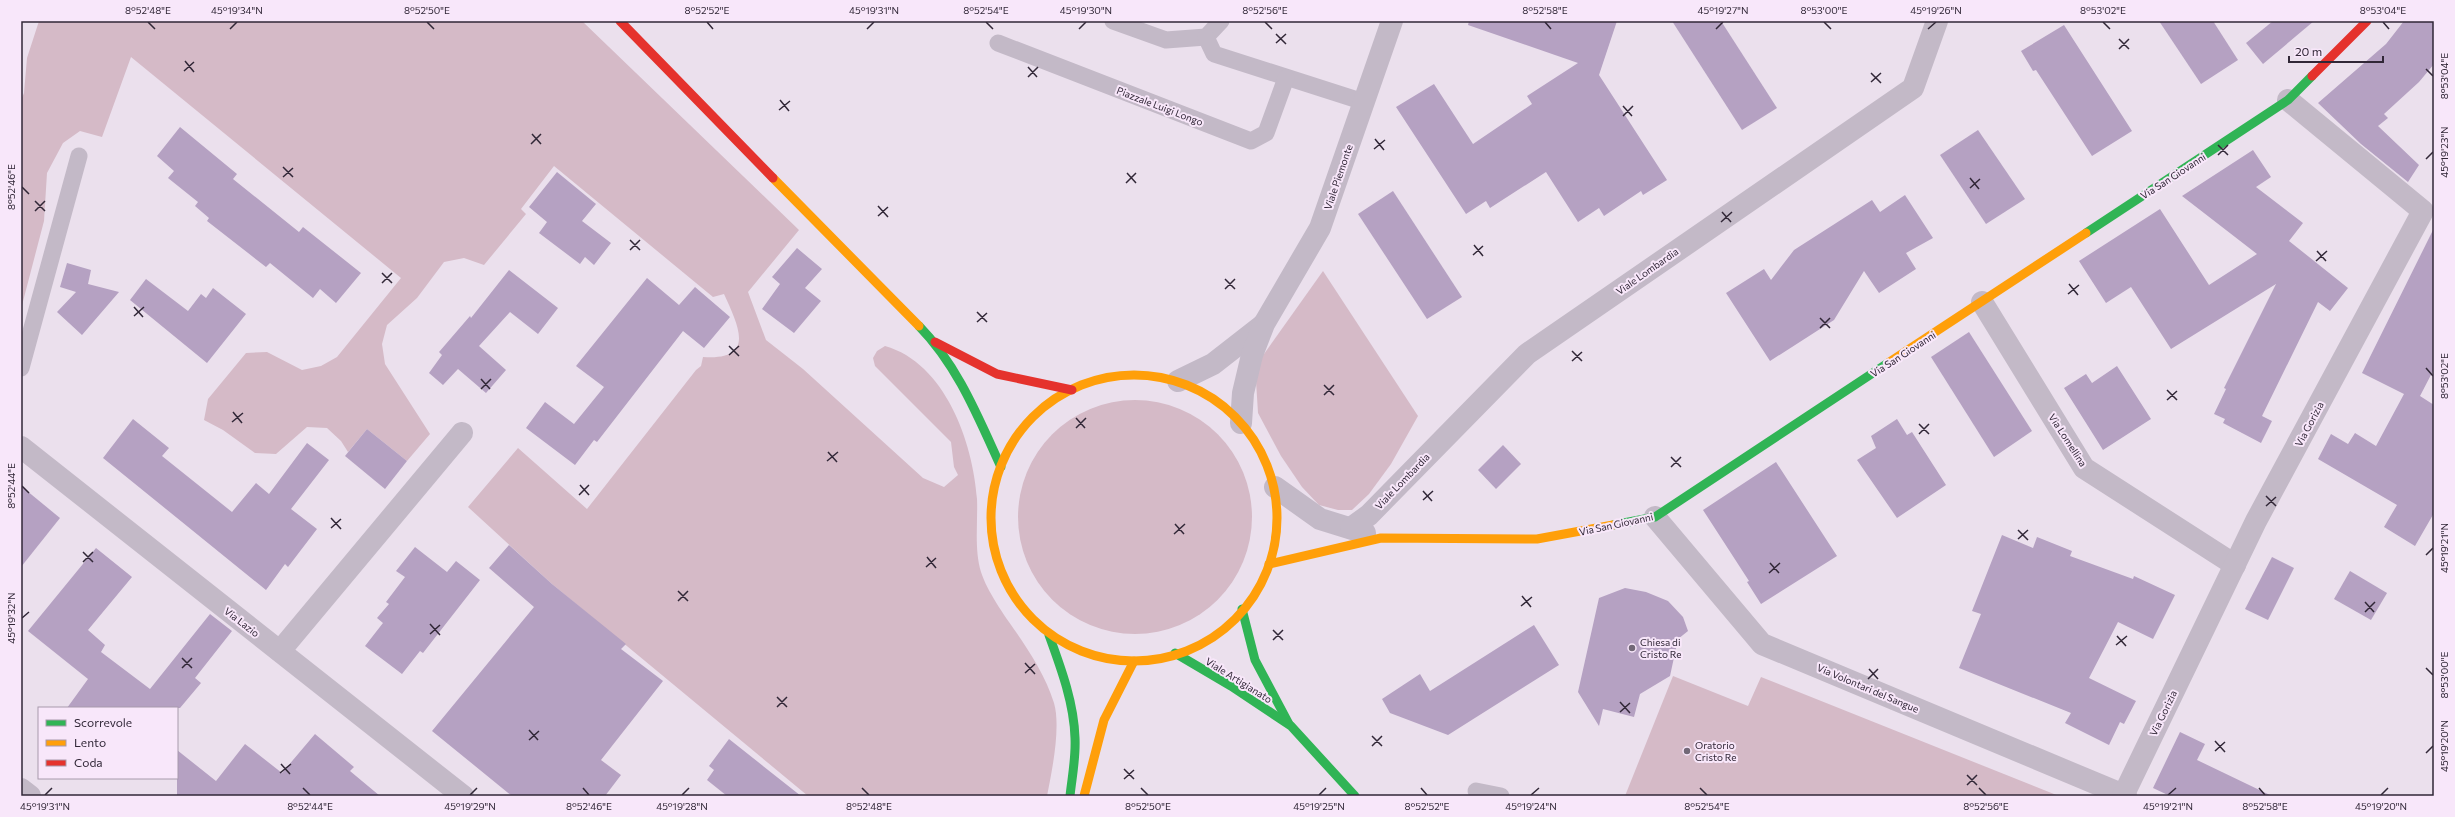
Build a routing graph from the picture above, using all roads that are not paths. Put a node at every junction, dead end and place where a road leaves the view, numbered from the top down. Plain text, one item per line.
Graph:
1 (620, 21) edge
2 (1113, 21) edge
3 (1221, 21) edge
4 (1392, 21) edge
5 (1937, 21) edge
6 (2367, 21) edge
7 (1206, 37) junction
8 (998, 43) dead end
9 (1286, 78) junction
10 (2288, 100) junction
11 (1364, 102) junction
12 (79, 156) dead end
13 (2428, 217) edge
14 (1982, 302) junction
15 (1264, 324) junction
16 (934, 342) junction
17 (21, 368) edge
18 (1178, 381) junction
19 (1072, 390) junction
20 (1241, 423) junction
21 (462, 432) dead end
22 (21, 447) edge
23 (1001, 467) junction
24 (1275, 487) junction
25 (1655, 517) junction
26 (1351, 528) junction
27 (1381, 538) junction
28 (1269, 564) junction
29 (2235, 565) junction
30 (1242, 609) junction
31 (1049, 635) junction
32 (280, 652) junction
33 (1175, 653) junction
34 (1134, 661) junction
35 (1291, 726) junction
36 (21, 789) edge
37 (2124, 795) edge
38 (30, 796) edge
39 (463, 796) edge
40 (1070, 796) edge
41 (1084, 796) edge
42 (1355, 796) edge
43 (1479, 796) edge
44 (1501, 796) edge

1 - 16 main road
2 - 7 lane
3 - 7 lane
4 - 11 street, Viale Piemonte
5 - 26 street, Viale Lombardia
6 - 10 main road, Via San Giovanni
7 - 9 lane
8 - 9 lane, Piazzale Luigi Longo
9 - 11 lane
10 - 13 street, Via Gorizia
10 - 14 main road, Via San Giovanni
11 - 15 street, Viale Piemonte
12 - 17 lane
13 - 29 street, Via Gorizia
14 - 25 main road, Via San Giovanni
14 - 29 street, Via Lomellina
15 - 18 street, Viale Piemonte
15 - 20 street, Viale Piemonte
16 - 19 main road
16 - 23 main road
18 - 19 main road
18 - 20 main road
19 - 23 main road
20 - 24 main road
21 - 32 street
22 - 32 street, Via Lazio
23 - 31 main road
24 - 26 street, Via San Giovanni
24 - 28 main road
25 - 27 main road, Via San Giovanni
25 - 37 street, Via Volontari del Sangue
26 - 27 street, Via San Giovanni
27 - 28 main road, Via San Giovanni
28 - 30 main road
29 - 37 street, Via Gorizia
30 - 33 main road
30 - 35 main road, Viale Artigianato
31 - 34 main road
31 - 40 main road
32 - 39 street, Via Lazio
33 - 34 main road
33 - 35 main road, Viale Artigianato
34 - 41 main road
35 - 42 main road, Viale Artigianato
36 - 38 street
43 - 44 lane

